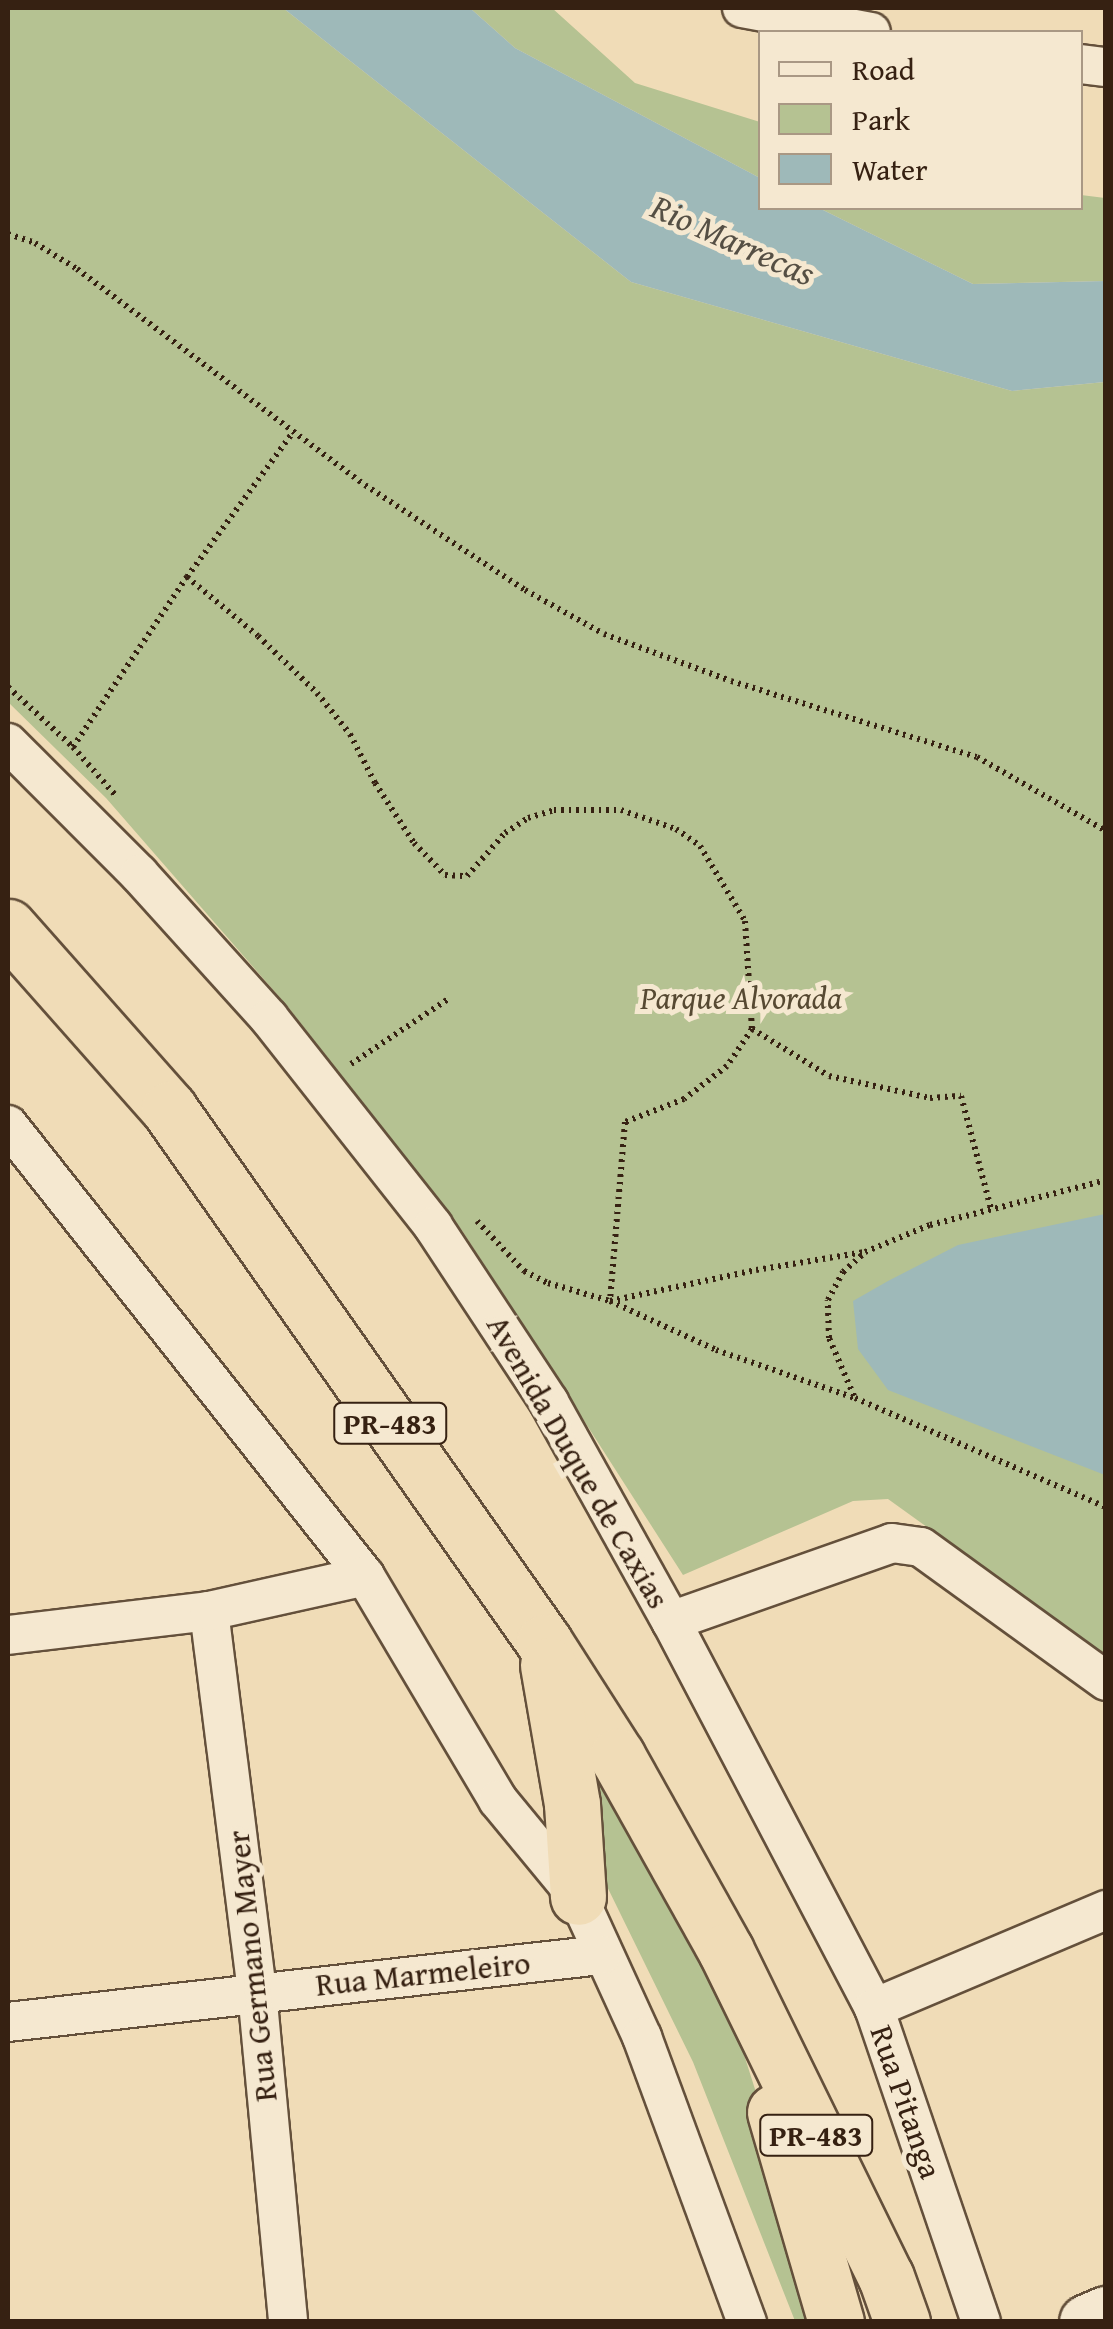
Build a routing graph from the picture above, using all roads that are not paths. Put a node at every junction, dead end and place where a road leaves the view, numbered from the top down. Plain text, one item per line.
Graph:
1 (742, 8) edge
2 (859, 30) edge
3 (8, 743) edge
4 (8, 927) edge
5 (8, 1125) edge
6 (366, 1576) junction
7 (209, 1612) junction
8 (671, 1621) junction
9 (8, 1635) edge
10 (544, 1642) junction
11 (1106, 1681) edge
12 (578, 1897) junction
13 (1106, 1910) edge
14 (726, 1951) junction
15 (600, 1954) junction
16 (257, 1992) junction
17 (874, 2008) junction
18 (8, 2022) edge
19 (1106, 2314) edge
20 (288, 2322) edge
21 (747, 2322) edge
22 (836, 2322) edge
23 (902, 2322) edge
24 (982, 2322) edge
25 (1087, 2322) edge

1 - 2 street
3 - 8 street, Avenida Duque de Caxias
4 - 10 highway, PR-483
5 - 6 street
6 - 7 street
6 - 12 street
7 - 9 street
7 - 16 street, Rua Germano Mayer
8 - 11 street
8 - 17 street, Avenida Duque de Caxias
10 - 12 highway
10 - 14 highway, PR-483
12 - 15 street
13 - 17 street, Rua Pitanga
14 - 22 highway, PR-483
14 - 23 highway, PR-483
15 - 16 street, Rua Marmeleiro
15 - 21 street
16 - 18 street, Rua Marmeleiro
16 - 20 street, Rua Germano Mayer
17 - 24 street, Rua Pitanga
19 - 25 street

